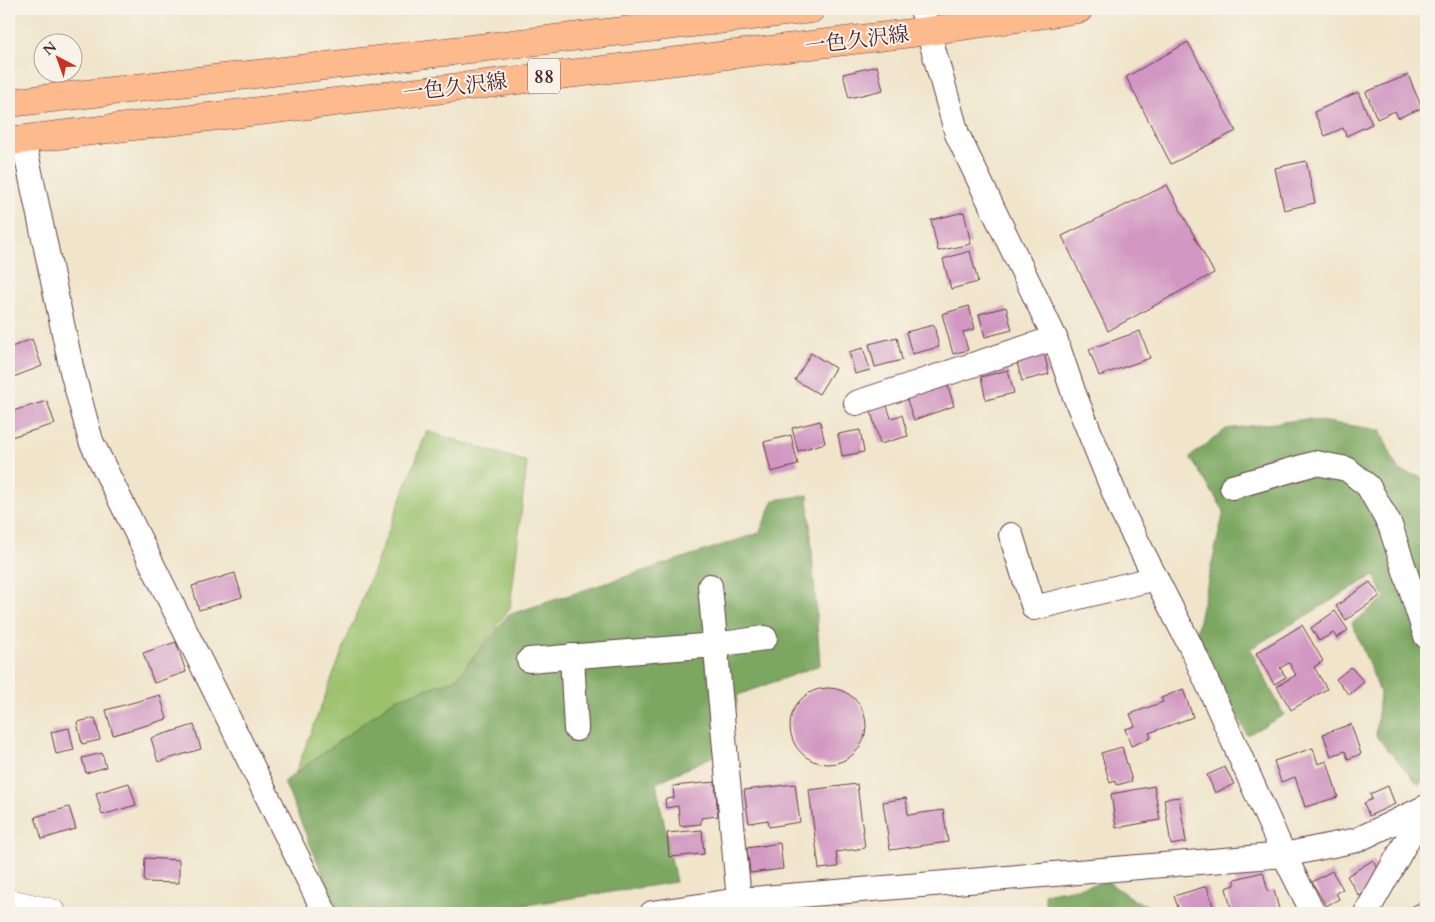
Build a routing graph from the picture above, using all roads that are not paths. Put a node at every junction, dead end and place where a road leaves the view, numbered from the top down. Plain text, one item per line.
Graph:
1 (811, 9) edge
2 (1079, 9) edge
3 (925, 20) edge
4 (9, 103) edge
5 (16, 140) edge
6 (1054, 338) junction
7 (856, 403) dead end
8 (1232, 487) dead end
9 (1011, 535) dead end
10 (1156, 578) junction
11 (710, 586) dead end
12 (1426, 636) edge
13 (765, 638) dead end
14 (715, 645) junction
15 (572, 656) junction
16 (529, 660) dead end
17 (576, 728) dead end
18 (1426, 807) edge
19 (1284, 855) junction
20 (739, 900) junction
21 (12, 904) edge
22 (52, 913) edge
23 (325, 913) edge
24 (652, 913) edge
25 (1313, 913) edge
26 (1366, 913) edge

1 - 4 main road, 一色久沢線 / 88
2 - 3 main road, 一色久沢線 / 88
3 - 5 main road, 一色久沢線 / 88
3 - 6 street
5 - 23 street
6 - 7 street
6 - 10 street
8 - 12 street
9 - 10 street
10 - 19 street
11 - 14 street
13 - 14 street
14 - 15 street
14 - 20 street
15 - 16 street
15 - 17 street
18 - 19 street
18 - 26 street
19 - 20 street
19 - 25 street
20 - 24 street
21 - 22 street

